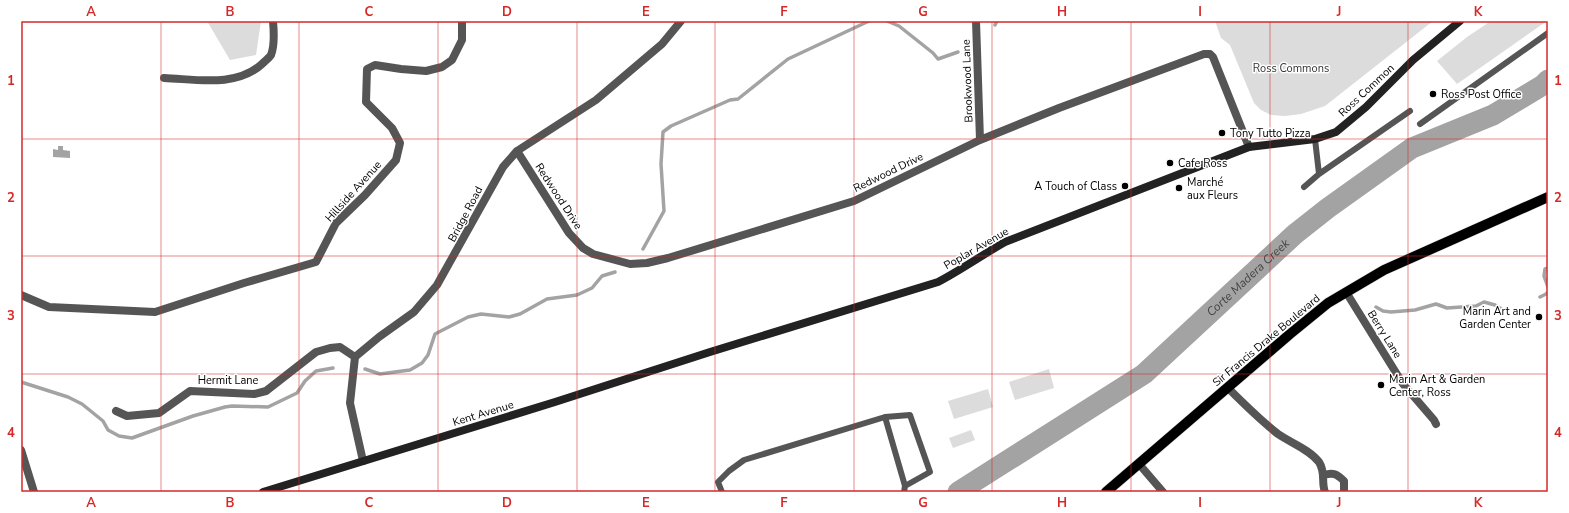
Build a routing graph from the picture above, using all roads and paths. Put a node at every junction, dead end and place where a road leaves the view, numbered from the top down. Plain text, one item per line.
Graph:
1 (273, 21) edge
2 (462, 21) edge
3 (682, 21) edge
4 (976, 21) edge
5 (1460, 21) edge
6 (1548, 33) edge
7 (164, 78) dead end
8 (1410, 111) dead end
9 (1420, 124) dead end
10 (1315, 139) junction
11 (980, 140) junction
12 (1249, 148) junction
13 (518, 151) junction
14 (1319, 174) junction
15 (1304, 187) dead end
16 (1548, 197) edge
17 (1346, 292) junction
18 (21, 295) edge
19 (710, 352) joint
20 (355, 357) junction
21 (1228, 388) junction
22 (116, 411) dead end
23 (885, 417) junction
24 (1436, 424) dead end
25 (21, 450) edge
26 (363, 461) junction
27 (1138, 464) junction
28 (1324, 475) junction
29 (905, 489) edge
30 (34, 492) edge
31 (263, 492) edge
32 (722, 492) edge
33 (1106, 492) edge
34 (1163, 492) edge
35 (1325, 492) edge
36 (1344, 492) edge

1 - 7 street
2 - 18 street, Hillside Avenue
3 - 13 street, Bridge Road
4 - 11 street, Brookwood Lane
5 - 10 street, Ross Common
6 - 9 lane
8 - 14 lane
10 - 12 street, Ross Common
10 - 14 lane
11 - 12 street, Redwood Drive
11 - 13 street, Redwood Drive
12 - 19 street, Poplar Avenue
13 - 20 street, Bridge Road
14 - 15 lane
16 - 17 main road, Sir Francis Drake Boulevard
17 - 21 main road, Sir Francis Drake Boulevard
17 - 24 street, Berry Lane
19 - 26 street, Kent Avenue
20 - 22 street, Hermit Lane
20 - 26 street
21 - 27 main road, Sir Francis Drake Boulevard
21 - 28 street
23 - 29 lane
23 - 29 lane
23 - 32 lane
25 - 30 street
26 - 31 street, Kent Avenue
27 - 33 main road, Sir Francis Drake Boulevard
27 - 34 street
28 - 35 street
28 - 36 street

